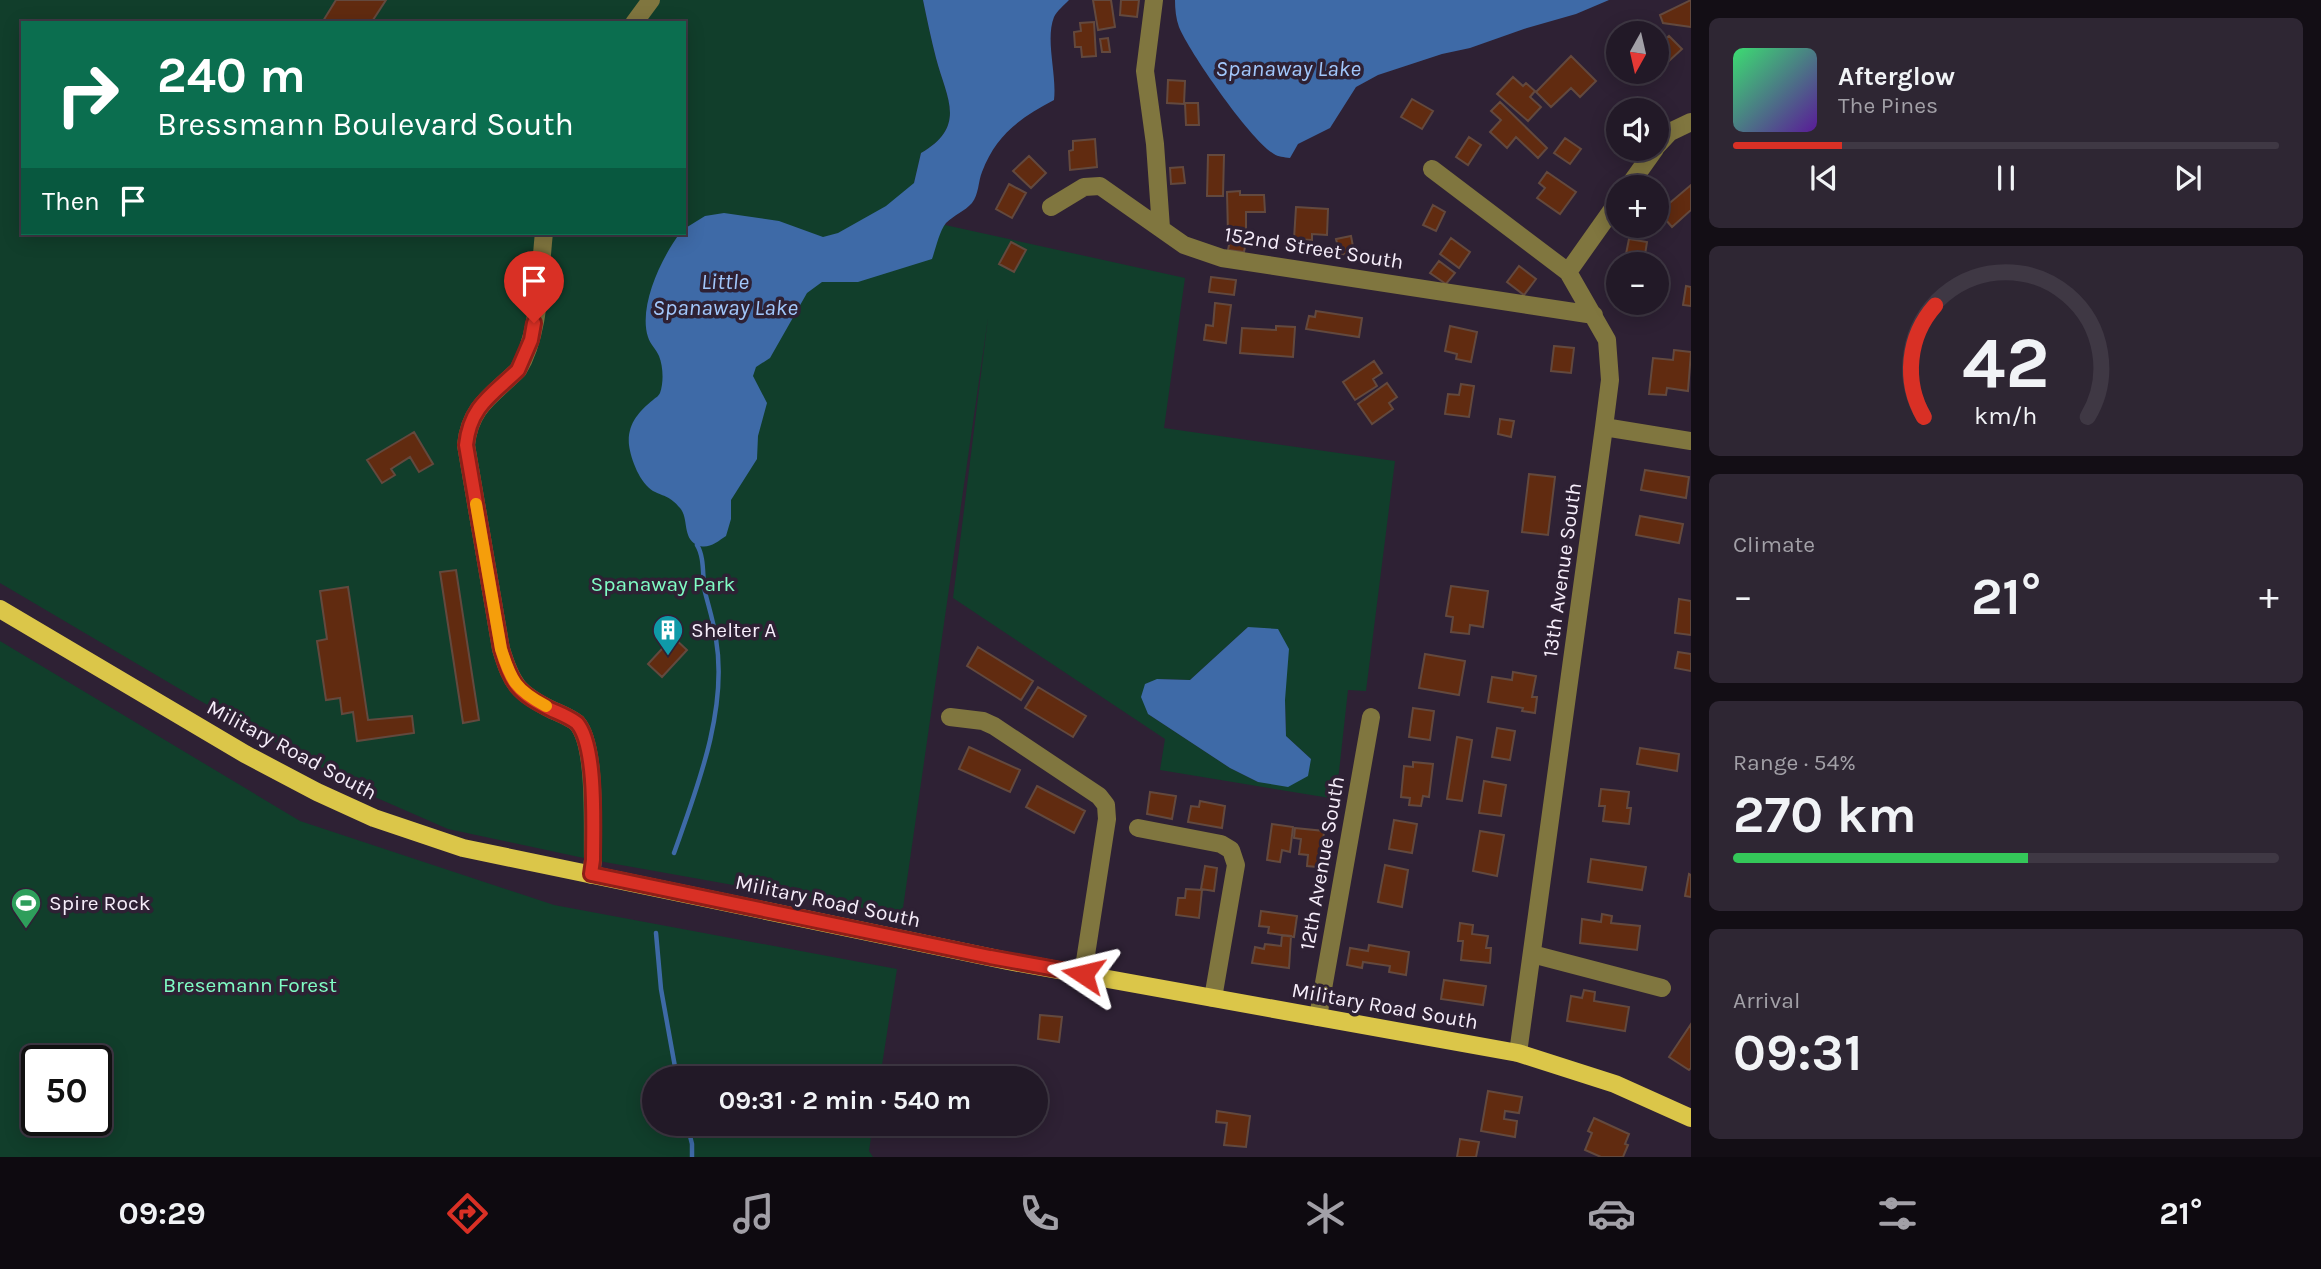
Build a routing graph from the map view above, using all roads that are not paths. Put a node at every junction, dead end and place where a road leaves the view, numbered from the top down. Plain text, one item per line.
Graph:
1 (651, 0) edge
2 (1154, 0) edge
3 (635, 21) edge
4 (1691, 122) edge
5 (1669, 133) edge
6 (1432, 169) dead end
7 (1051, 207) dead end
8 (1606, 218) edge
9 (1161, 228) junction
10 (544, 235) edge
11 (1567, 272) junction
12 (1594, 315) junction
13 (1604, 427) junction
14 (1691, 440) edge
15 (0, 609) edge
16 (950, 717) dead end
17 (1371, 717) dead end
18 (1138, 828) dead end
19 (591, 874) junction
20 (1532, 954) junction
21 (1083, 974) junction
22 (1662, 988) dead end
23 (1213, 998) junction
24 (1318, 1017) junction
25 (1518, 1054) junction
26 (1691, 1118) edge

1 - 3 street
2 - 9 street
4 - 5 street
6 - 11 street, 13th Avenue South
7 - 9 street, 152nd Street South
8 - 11 street
9 - 12 street, 152nd Street South
10 - 19 street
11 - 12 street, 13th Avenue South
12 - 13 street, 13th Avenue South
13 - 14 street
13 - 20 street, 13th Avenue South
15 - 19 main road, Military Road South
16 - 21 street
17 - 24 street, 12th Avenue South
18 - 23 street
19 - 21 main road, Military Road South
20 - 22 street
20 - 25 street, 13th Avenue South
21 - 23 main road, Military Road South
23 - 24 main road, Military Road South
24 - 25 main road, Military Road South
25 - 26 main road, Military Road South

